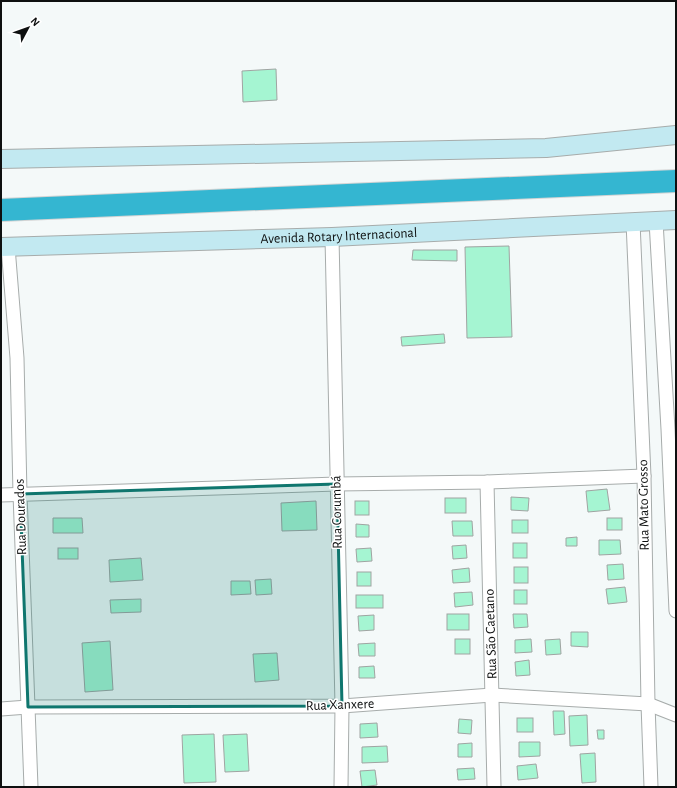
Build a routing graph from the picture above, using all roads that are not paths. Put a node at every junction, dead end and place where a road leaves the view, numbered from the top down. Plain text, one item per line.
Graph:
1 (676, 134) edge
2 (1, 159) edge
3 (676, 181) edge
4 (1, 210) edge
5 (676, 220) edge
6 (656, 221) junction
7 (633, 222) junction
8 (332, 237) junction
9 (4, 247) edge
10 (672, 429) edge
11 (644, 476) junction
12 (487, 482) junction
13 (336, 484) junction
14 (20, 494) junction
15 (1, 495) edge
16 (676, 611) edge
17 (492, 695) junction
18 (648, 704) junction
19 (342, 706) junction
20 (28, 707) junction
21 (1, 709) edge
22 (676, 715) edge
23 (30, 787) edge
24 (341, 787) edge
25 (494, 787) edge
26 (652, 787) edge

1 - 2 street
3 - 4 highway
5 - 6 street, Avenida Rotary Internacional
6 - 7 street, Avenida Rotary Internacional
6 - 10 street, Rua Mato Grosso
7 - 8 street, Avenida Rotary Internacional
7 - 11 street, Rua Mato Grosso
8 - 9 street, Avenida Rotary Internacional
8 - 13 street, Rua Corumbá
9 - 14 street, Rua Dourados
10 - 16 street, Rua Mato Grosso
11 - 12 street
11 - 18 street, Rua Mato Grosso
12 - 13 street
12 - 17 street, Rua São Caetano
13 - 14 street
13 - 19 street, Rua Corumbá
14 - 15 street
14 - 20 street, Rua Dourados
17 - 18 street, Rua Xanxere
17 - 19 street, Rua Xanxere
17 - 25 street, Rua São Caetano
18 - 22 street, Rua Xanxere
18 - 26 street, Rua Mato Grosso
19 - 20 street, Rua Xanxere
19 - 24 street, Rua Corumbá
20 - 21 street, Rua Xanxere
20 - 23 street, Rua Dourados

